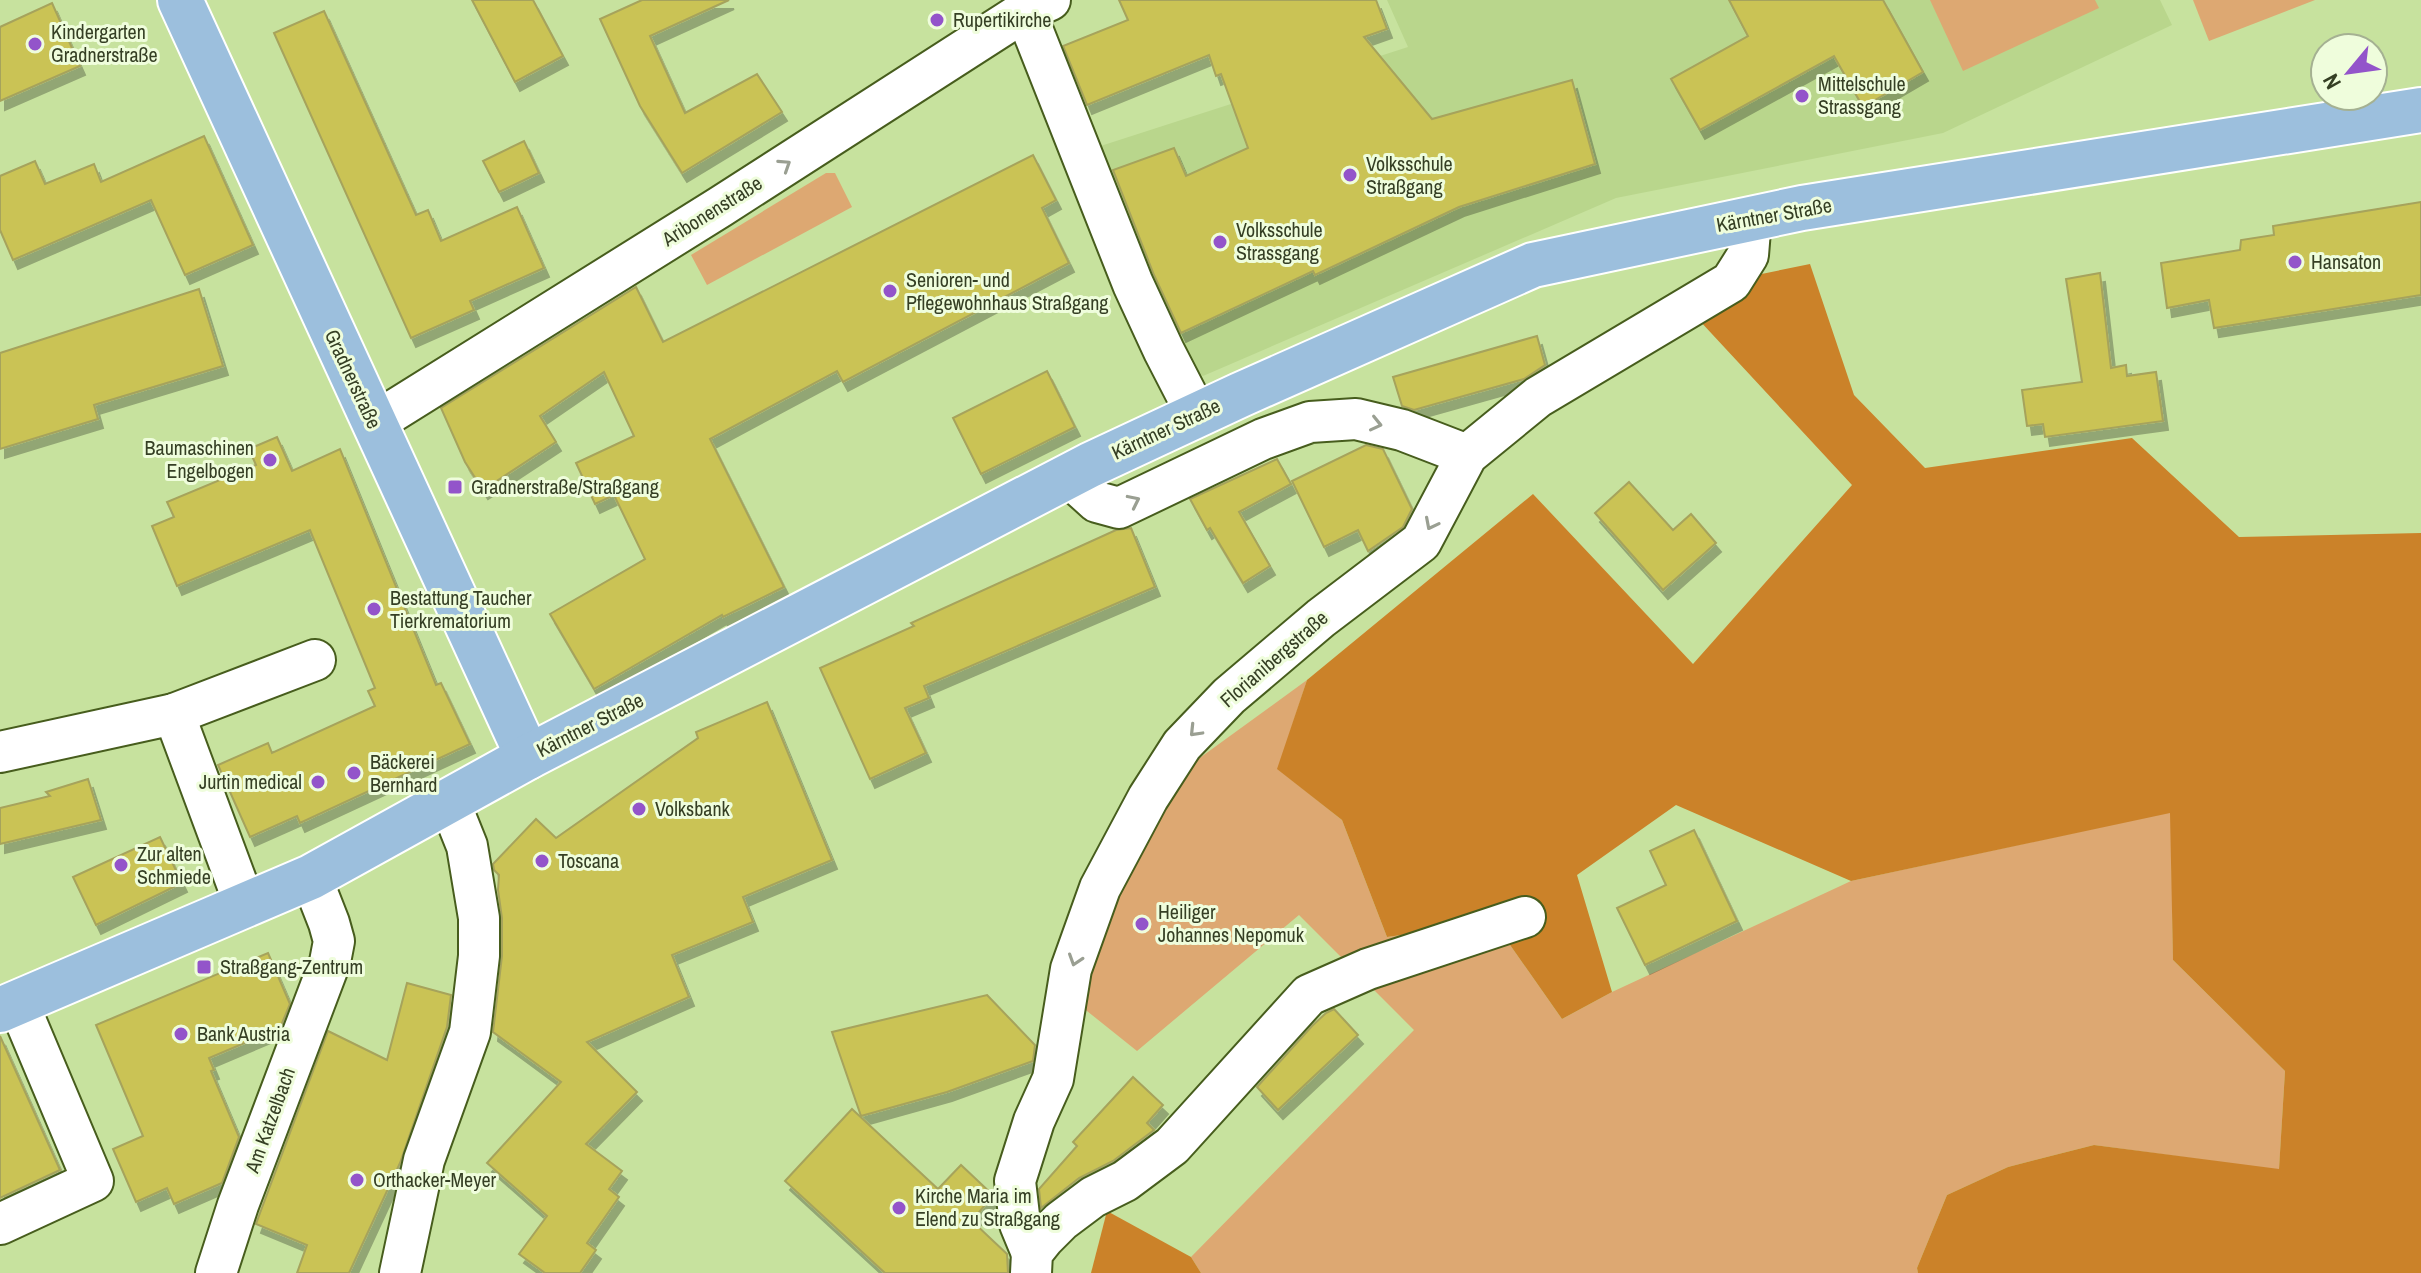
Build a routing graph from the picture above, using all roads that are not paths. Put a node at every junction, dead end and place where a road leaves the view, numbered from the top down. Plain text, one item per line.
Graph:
1 (180, 0) edge
2 (1038, 6) edge
3 (2421, 110) edge
4 (1751, 218) junction
5 (1197, 415) junction
6 (374, 423) junction
7 (1467, 455) junction
8 (1068, 476) junction
9 (315, 660) dead end
10 (174, 714) junction
11 (0, 752) edge
12 (528, 757) junction
13 (444, 802) junction
14 (311, 877) junction
15 (245, 905) junction
16 (1525, 917) dead end
17 (9, 1006) edge
18 (0, 1224) edge
19 (1032, 1263) edge
20 (216, 1273) edge
21 (400, 1273) edge

1 - 6 main road, Gradnerstraße
2 - 5 street
6 -> 2 street, Aribonenstraße
3 - 4 main road, Kärntner Straße
4 - 5 main road, Kärntner Straße
4 - 7 street, Florianibergstraße
5 - 8 main road, Kärntner Straße
6 - 12 main road, Gradnerstraße
8 -> 7 street
7 -> 19 street, Florianibergstraße
8 - 12 main road, Kärntner Straße
9 - 10 street
10 - 11 street
10 - 15 street
12 - 13 main road, Kärntner Straße
13 - 14 main road, Kärntner Straße
13 - 21 street
14 - 15 main road, Kärntner Straße
14 - 20 street, Am Katzelbach
15 - 17 main road, Kärntner Straße
16 - 19 street, Florianibergstraße
17 - 18 street

